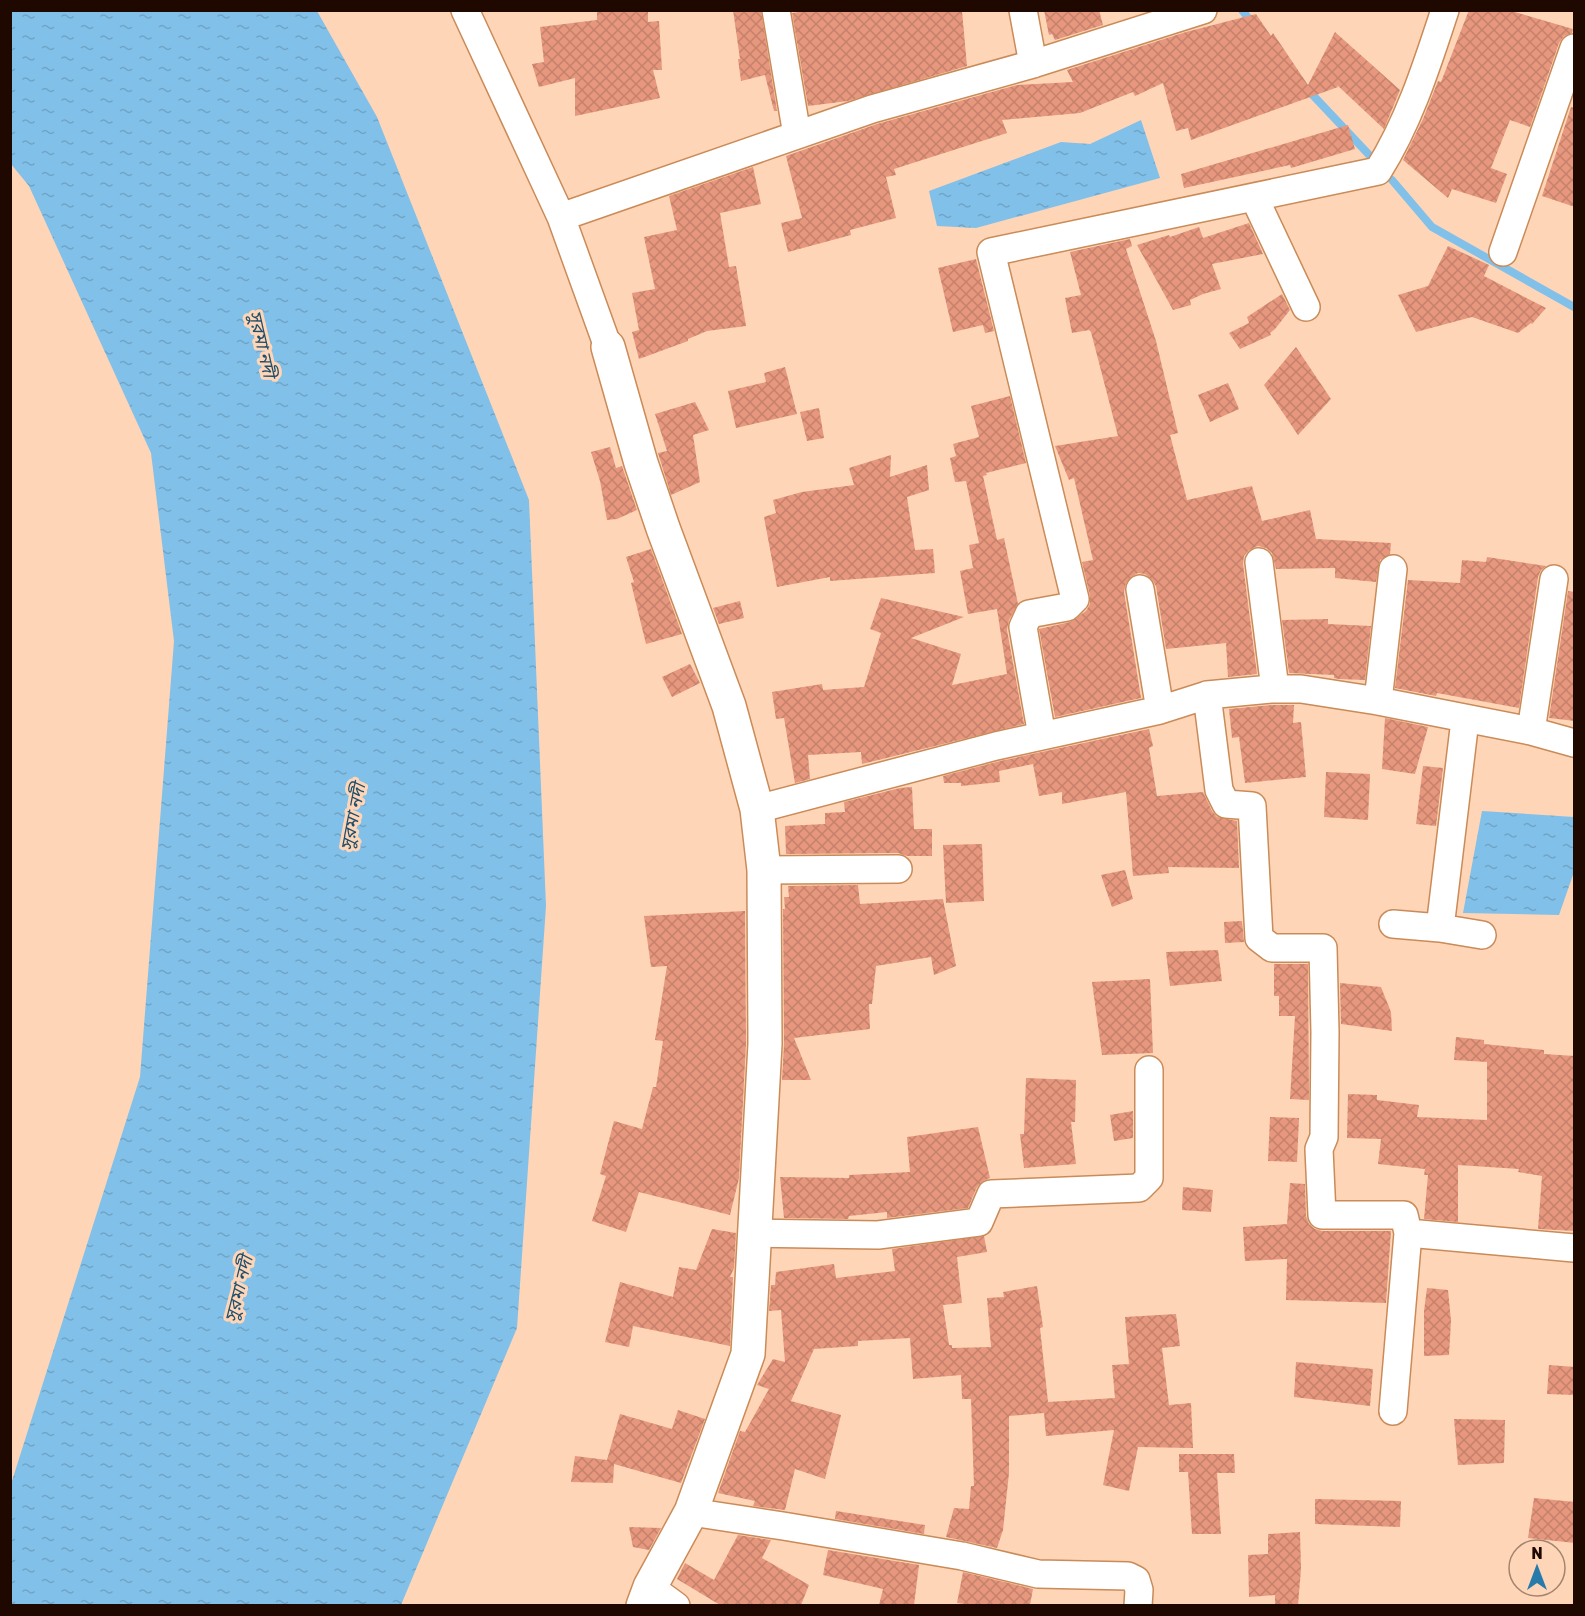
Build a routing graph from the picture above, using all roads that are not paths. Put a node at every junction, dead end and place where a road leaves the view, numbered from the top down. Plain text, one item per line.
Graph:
1 (465, 10) edge
2 (776, 10) edge
3 (1023, 10) edge
4 (1203, 10) edge
5 (1445, 10) edge
6 (1575, 48) edge
7 (1033, 64) junction
8 (797, 135) junction
9 (1254, 197) junction
10 (561, 217) junction
11 (1503, 252) dead end
12 (1306, 306) dead end
13 (608, 347) joint
14 (1259, 562) dead end
15 (1393, 569) dead end
16 (1554, 579) dead end
17 (1140, 589) dead end
18 (1275, 689) junction
19 (1208, 696) junction
20 (1378, 701) junction
21 (1160, 710) junction
22 (1465, 720) junction
23 (1531, 731) junction
24 (1041, 736) junction
25 (1575, 743) edge
26 (757, 808) junction
27 (898, 869) dead end
28 (764, 870) junction
29 (1393, 924) dead end
30 (1440, 928) junction
31 (1482, 935) dead end
32 (1149, 1070) dead end
33 (754, 1233) junction
34 (1408, 1233) junction
35 (1575, 1248) edge
36 (1393, 1411) dead end
37 (691, 1512) junction
38 (656, 1599) edge
39 (1138, 1605) edge

1 - 10 street
2 - 8 street
3 - 7 street
4 - 7 street
5 - 9 street
6 - 11 street
7 - 8 street
8 - 10 street
9 - 12 street
9 - 24 street
10 - 13 street
13 - 26 street
14 - 18 street
15 - 20 street
16 - 23 street
17 - 21 street
18 - 19 street
18 - 20 street
19 - 21 street
19 - 34 street
20 - 22 street
21 - 24 street
22 - 23 street
22 - 30 street
23 - 25 street
24 - 26 street
26 - 28 street
27 - 28 street
28 - 33 street
29 - 30 street
30 - 31 street
32 - 33 street
33 - 37 street
34 - 35 street
34 - 36 street
37 - 38 street
37 - 39 street

